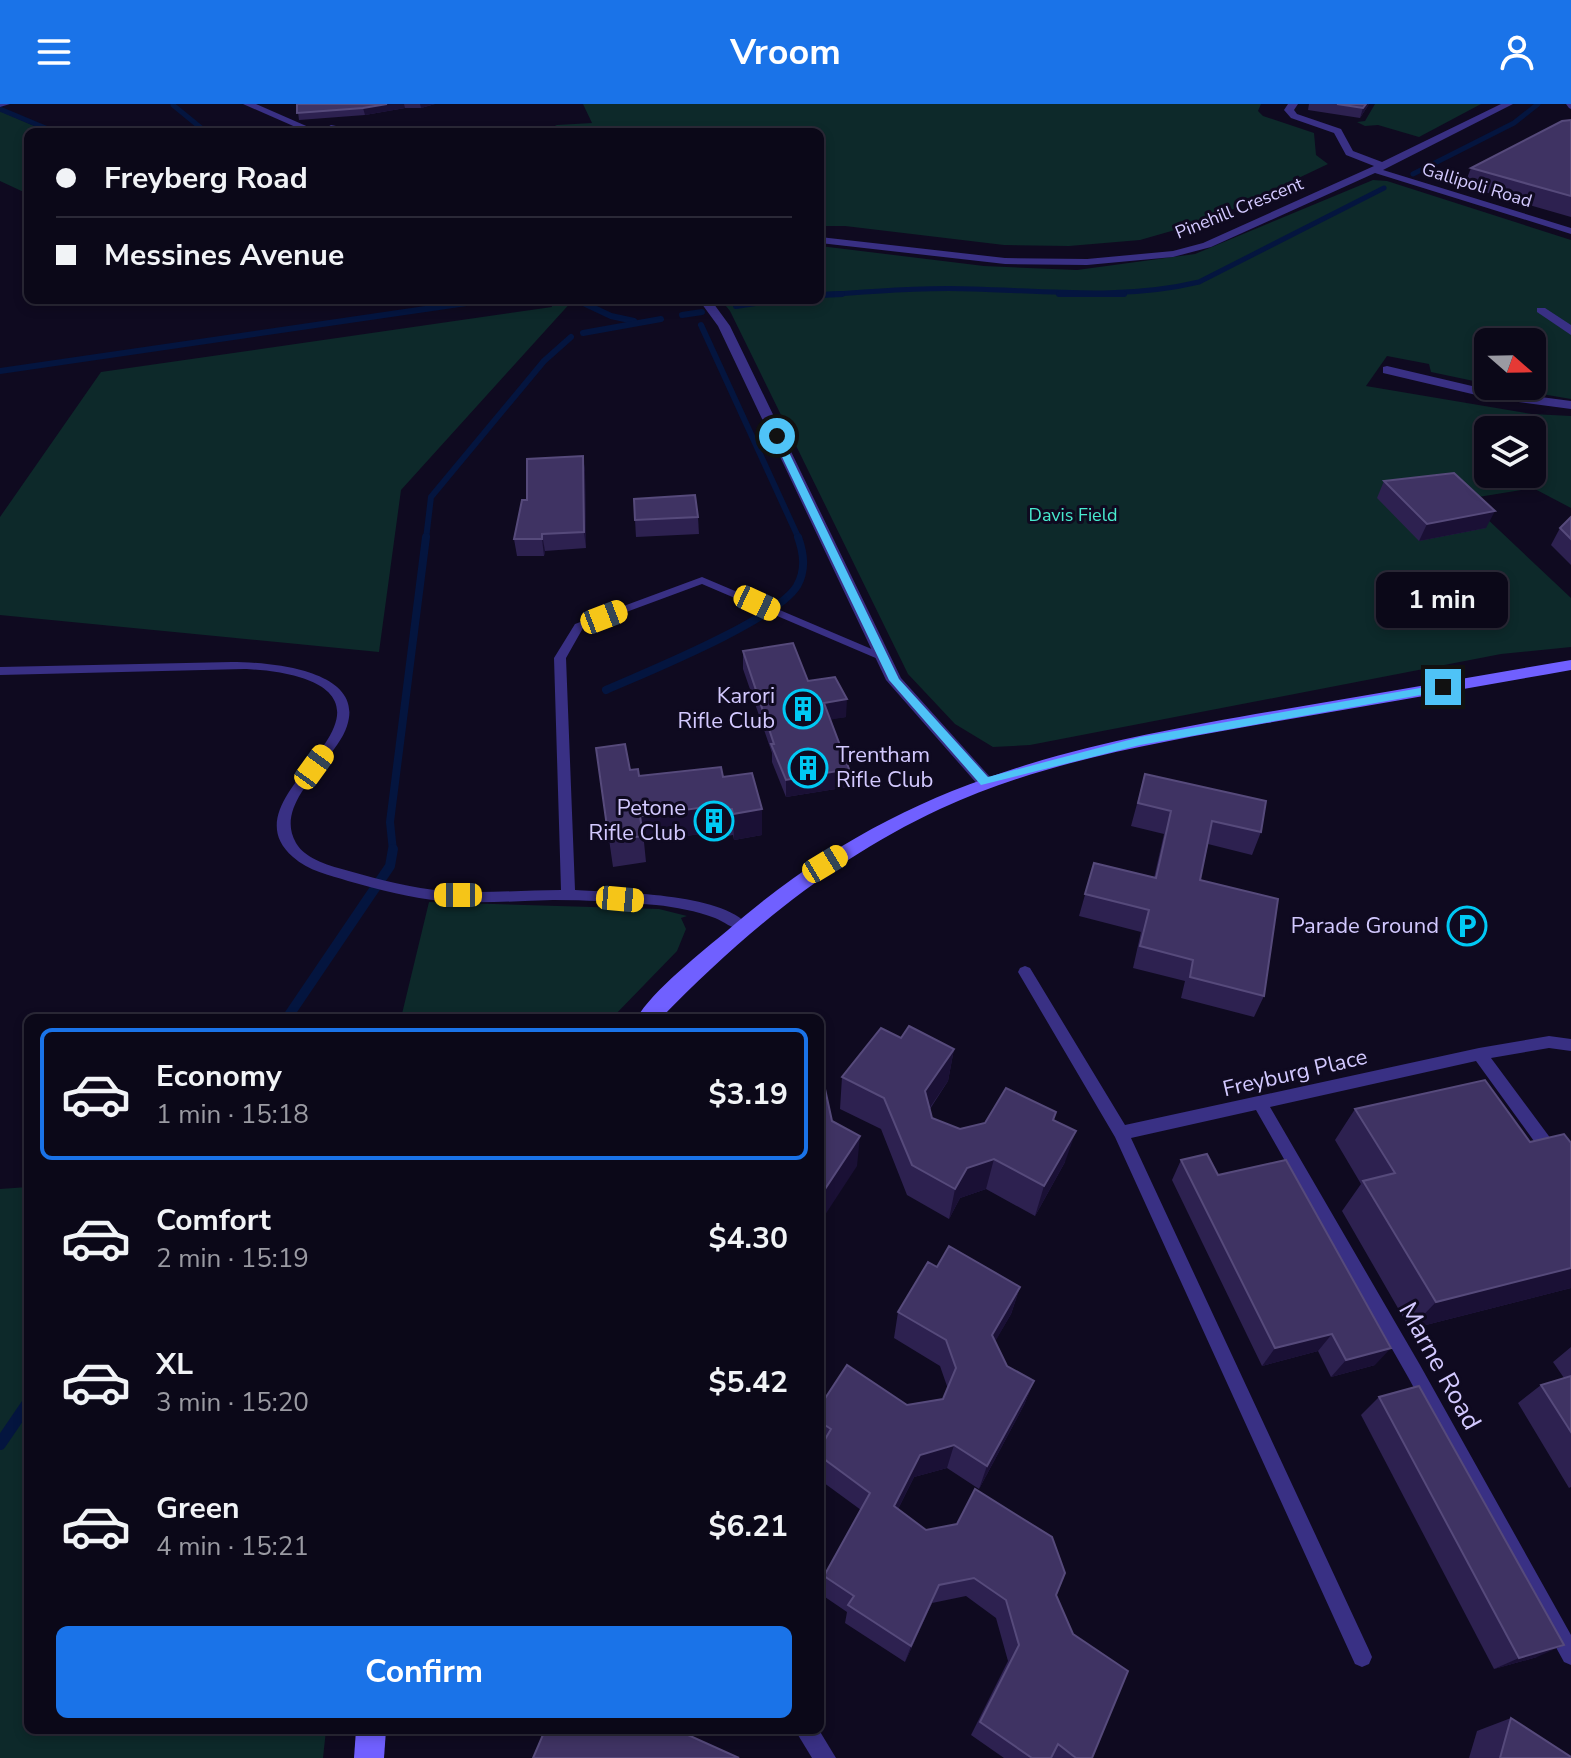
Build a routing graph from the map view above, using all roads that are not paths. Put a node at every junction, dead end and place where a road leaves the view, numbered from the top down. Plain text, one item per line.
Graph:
1 (7, 104) edge
2 (248, 104) edge
3 (1293, 104) edge
4 (1508, 104) edge
5 (0, 105) edge
6 (333, 126) dead end
7 (305, 128) edge
8 (329, 128) edge
9 (1378, 168) junction
10 (1571, 231) edge
11 (824, 240) edge
12 (708, 304) edge
13 (1541, 310) dead end
14 (1571, 331) edge
15 (1387, 370) dead end
16 (1571, 405) edge
17 (882, 656) junction
18 (1571, 665) edge
19 (0, 671) edge
20 (985, 782) junction
21 (568, 895) junction
22 (742, 926) junction
23 (1025, 972) dead end
24 (652, 1014) edge
25 (1571, 1045) edge
26 (1479, 1054) junction
27 (1261, 1105) junction
28 (1121, 1133) junction
29 (1571, 1179) edge
30 (1571, 1655) edge
31 (1362, 1657) dead end
32 (371, 1734) edge
33 (809, 1734) edge
34 (369, 1758) edge
35 (825, 1758) edge

1 - 5 lane
2 - 7 street
3 - 9 street, Gallipoli Road
4 - 9 street, Pinehill Crescent
6 - 8 lane
9 - 10 street, Gallipoli Road
9 - 11 street, Pinehill Crescent
12 - 17 street
13 - 14 street
15 - 16 street
17 - 20 street
17 - 21 lane
18 - 20 street
19 - 21 lane
20 - 22 street
21 - 22 lane
22 - 24 street
23 - 28 lane
25 - 26 lane, Freyburg Place
26 - 27 lane, Freyburg Place
26 - 29 lane
27 - 28 lane, Freyburg Place
27 - 30 lane, Marne Road
28 - 31 lane
32 - 34 street
33 - 35 lane

